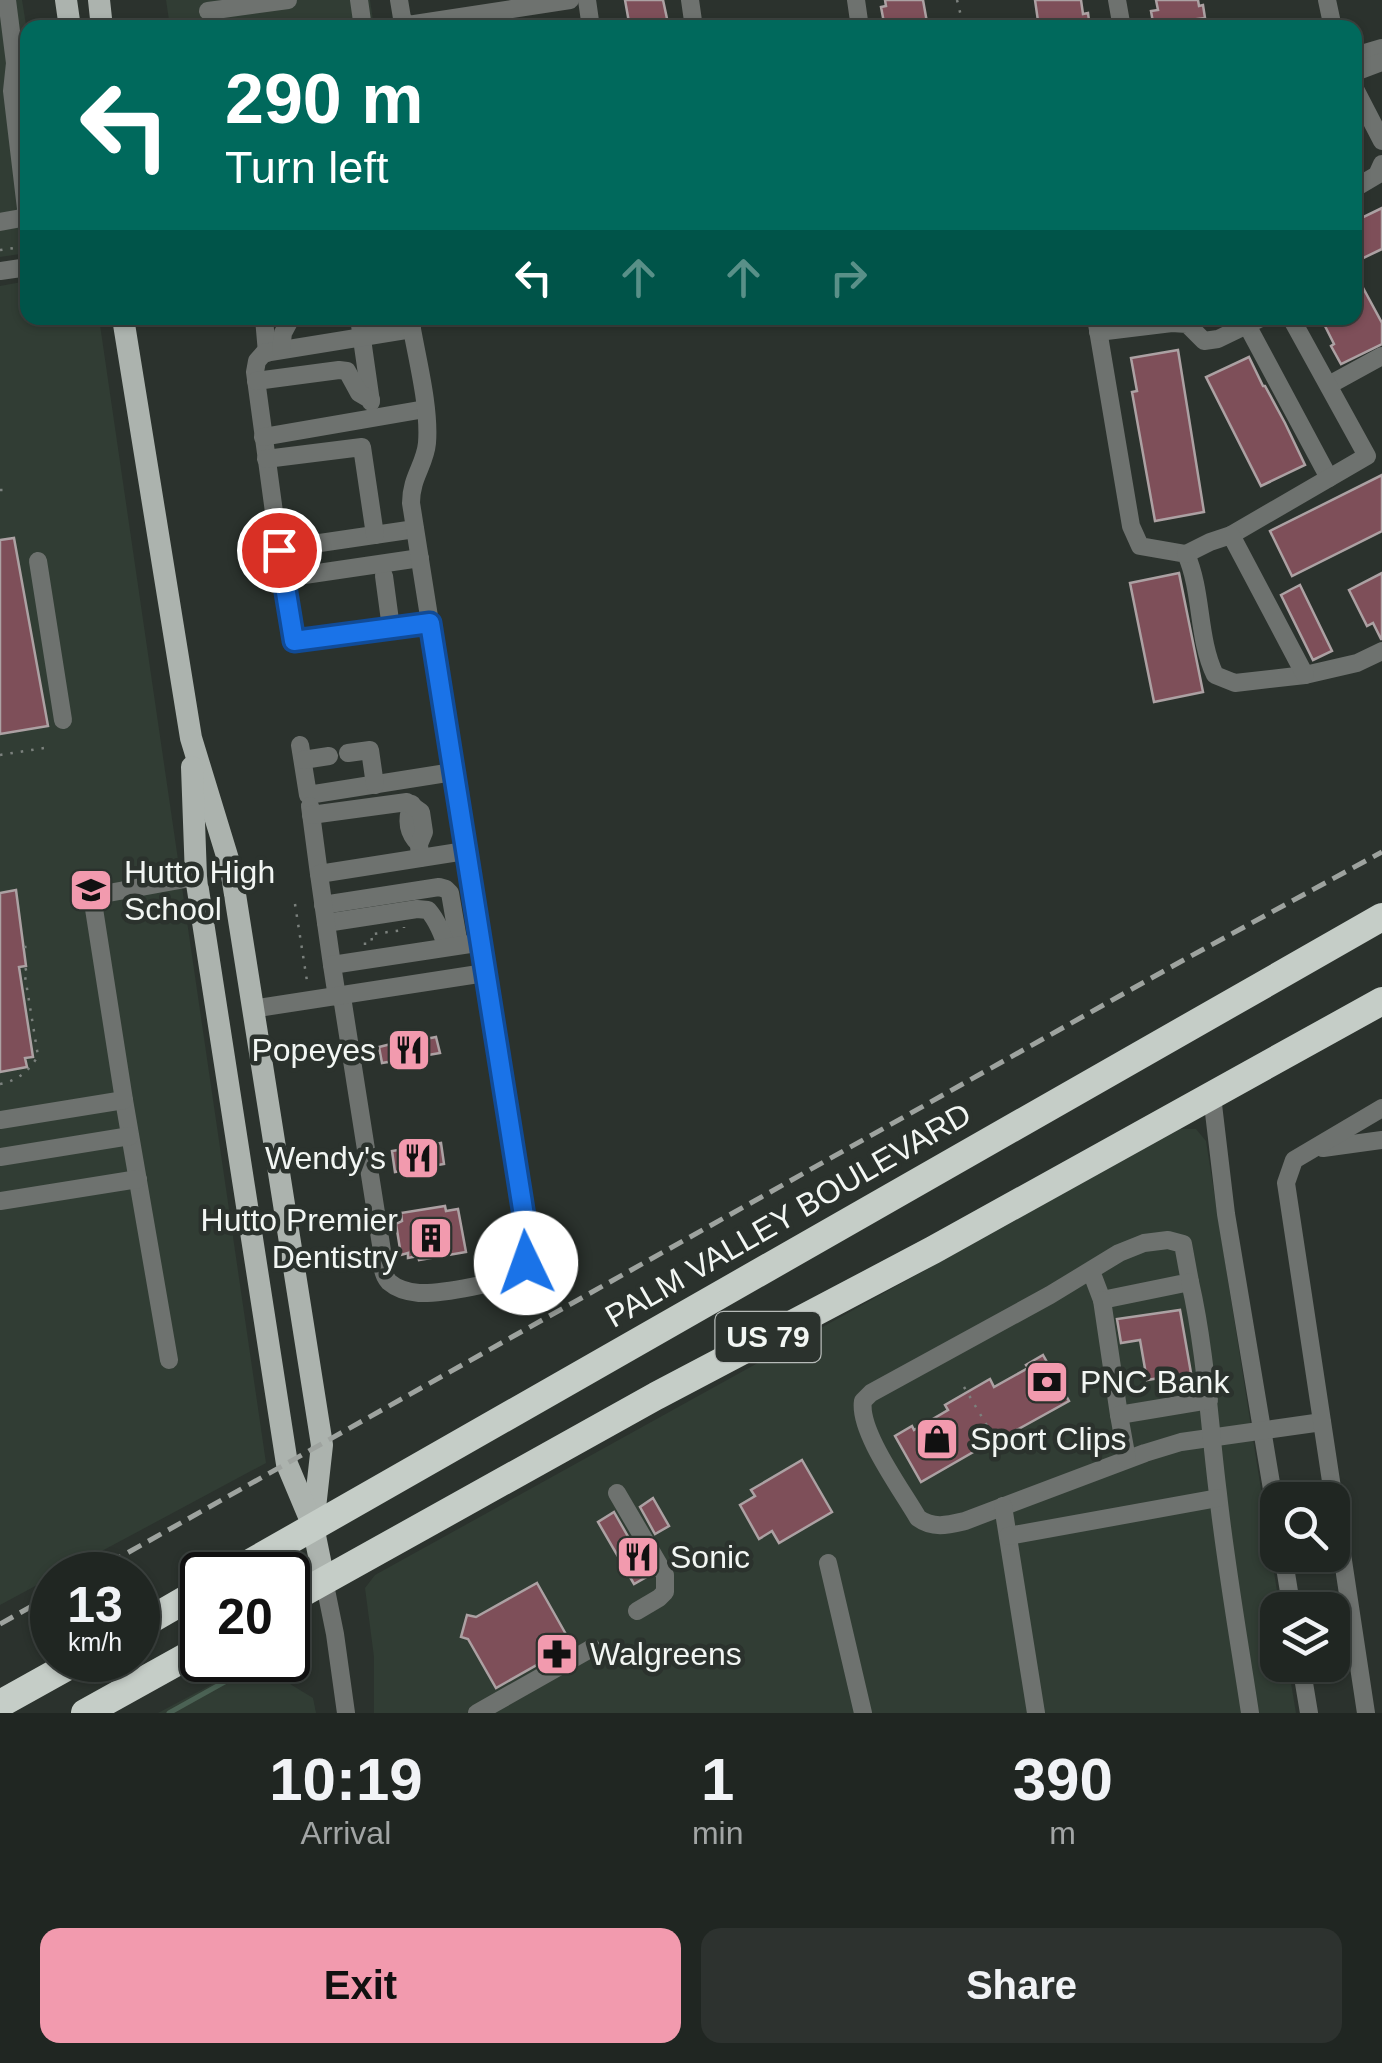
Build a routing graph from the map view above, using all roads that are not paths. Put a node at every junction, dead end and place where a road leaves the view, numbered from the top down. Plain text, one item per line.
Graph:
1 (7, 0) edge
2 (288, 0) edge
3 (570, 0) edge
4 (209, 13) edge
5 (446, 20) edge
6 (1362, 102) edge
7 (1382, 141) edge
8 (20, 158) edge
9 (1382, 164) edge
10 (1362, 184) edge
11 (124, 325) edge
12 (266, 325) edge
13 (287, 325) edge
14 (360, 325) edge
15 (411, 325) edge
16 (1097, 325) edge
17 (1187, 325) edge
18 (1246, 325) edge
19 (1256, 325) edge
20 (1296, 325) edge
21 (385, 326) edge
22 (361, 337) junction
23 (274, 351) junction
24 (1382, 356) edge
25 (256, 382) junction
26 (1329, 385) junction
27 (372, 409) junction
28 (424, 410) junction
29 (263, 437) junction
30 (1374, 452) edge
31 (272, 459) junction
32 (1329, 478) junction
33 (415, 529) junction
34 (374, 530) junction
35 (1231, 535) junction
36 (279, 550) junction
37 (1186, 554) junction
38 (420, 558) junction
39 (38, 560) dead end
40 (384, 576) dead end
41 (284, 578) junction
42 (430, 623) junction
43 (391, 628) junction
44 (1382, 651) edge
45 (1305, 675) junction
46 (64, 720) dead end
47 (191, 738) junction
48 (348, 753) dead end
49 (329, 756) dead end
50 (453, 772) junction
51 (376, 784) junction
52 (310, 805) junction
53 (420, 851) junction
54 (466, 851) junction
55 (320, 874) junction
56 (196, 877) junction
57 (324, 914) junction
58 (1382, 917) edge
59 (480, 942) junction
60 (450, 943) junction
61 (332, 966) junction
62 (485, 972) junction
63 (340, 997) junction
64 (1382, 1001) edge
65 (252, 1009) junction
66 (1212, 1096) junction
67 (124, 1100) junction
68 (1382, 1108) edge
69 (0, 1120) edge
70 (130, 1136) junction
71 (1382, 1140) edge
72 (1313, 1149) junction
73 (0, 1158) edge
74 (138, 1179) junction
75 (0, 1201) edge
76 (1091, 1271) junction
77 (1190, 1282) junction
78 (1102, 1300) junction
79 (169, 1360) dead end
80 (1210, 1400) junction
81 (1119, 1416) junction
82 (1322, 1422) junction
83 (1262, 1432) junction
84 (1212, 1438) junction
85 (1127, 1460) junction
86 (1271, 1482) edge
87 (617, 1494) dead end
88 (1218, 1498) junction
89 (1003, 1506) junction
90 (313, 1526) junction
91 (1008, 1536) junction
92 (268, 1552) edge
93 (828, 1564) dead end
94 (324, 1580) junction
95 (310, 1588) edge
96 (636, 1610) dead end
97 (592, 1648) dead end
98 (180, 1660) edge
99 (39, 1682) edge
100 (1304, 1682) edge
101 (0, 1704) edge
102 (85, 1713) edge
103 (346, 1713) edge
104 (477, 1713) edge
105 (862, 1713) edge
106 (1036, 1713) edge
107 (1250, 1713) edge
108 (1309, 1713) edge
109 (1366, 1713) edge

1 - 8 street
2 - 4 street
3 - 5 street
6 - 7 street
9 - 10 street
11 - 47 main road
12 - 23 street
13 - 23 street
14 - 22 street
15 - 28 street
16 - 37 street
17 - 18 street
19 - 32 street
20 - 26 street
21 - 22 street
22 - 23 street
22 - 27 street
23 - 25 street
24 - 26 street
25 - 27 street
25 - 29 street
26 - 30 street
27 - 28 street
27 - 29 street
28 - 33 street
29 - 31 street
30 - 32 street
31 - 34 street
31 - 36 street
32 - 35 street
33 - 34 street
33 - 38 street
34 - 36 street
35 - 37 street
35 - 45 street
36 - 41 street
37 - 45 street
38 - 41 street
38 - 42 street
39 - 46 street
40 - 43 street
41 - 43 street
42 - 43 street
42 - 50 street
44 - 45 street
47 - 56 main road
47 - 65 main road
48 - 51 street
49 - 52 street
50 - 51 street
50 - 54 street
51 - 52 street
52 - 53 street
52 - 55 street
53 - 54 street
53 - 55 street
54 - 59 street
55 - 57 street
56 - 67 street
56 - 90 main road
57 - 60 street
57 - 60 street
57 - 61 street
58 - 90 highway, PALM VALLEY BOULEVARD / US 79
59 - 60 street
59 - 62 street
60 - 61 street
61 - 63 street
62 - 63 street
62 - 63 street
63 - 65 street
64 - 66 highway, US 79
65 - 90 main road
66 - 83 street
66 - 94 highway, US 79
67 - 69 street
67 - 70 street
68 - 72 street
70 - 73 street
70 - 74 street
71 - 72 street
72 - 82 street
74 - 75 street
74 - 79 street
76 - 77 street
76 - 78 street
76 - 89 street
77 - 78 street
77 - 80 street
78 - 81 street
80 - 81 street
80 - 84 street
81 - 85 street
82 - 83 street
82 - 109 street
83 - 84 street
83 - 86 street
84 - 85 street
84 - 88 street
85 - 89 street
87 - 96 street
88 - 91 street
88 - 107 street
89 - 91 street
90 - 92 highway, PALM VALLEY BOULEVARD / US 79
90 - 94 main road
91 - 106 street
93 - 105 street
94 - 95 highway, US 79
94 - 103 street
97 - 104 street
98 - 102 highway
99 - 101 highway
100 - 108 street

